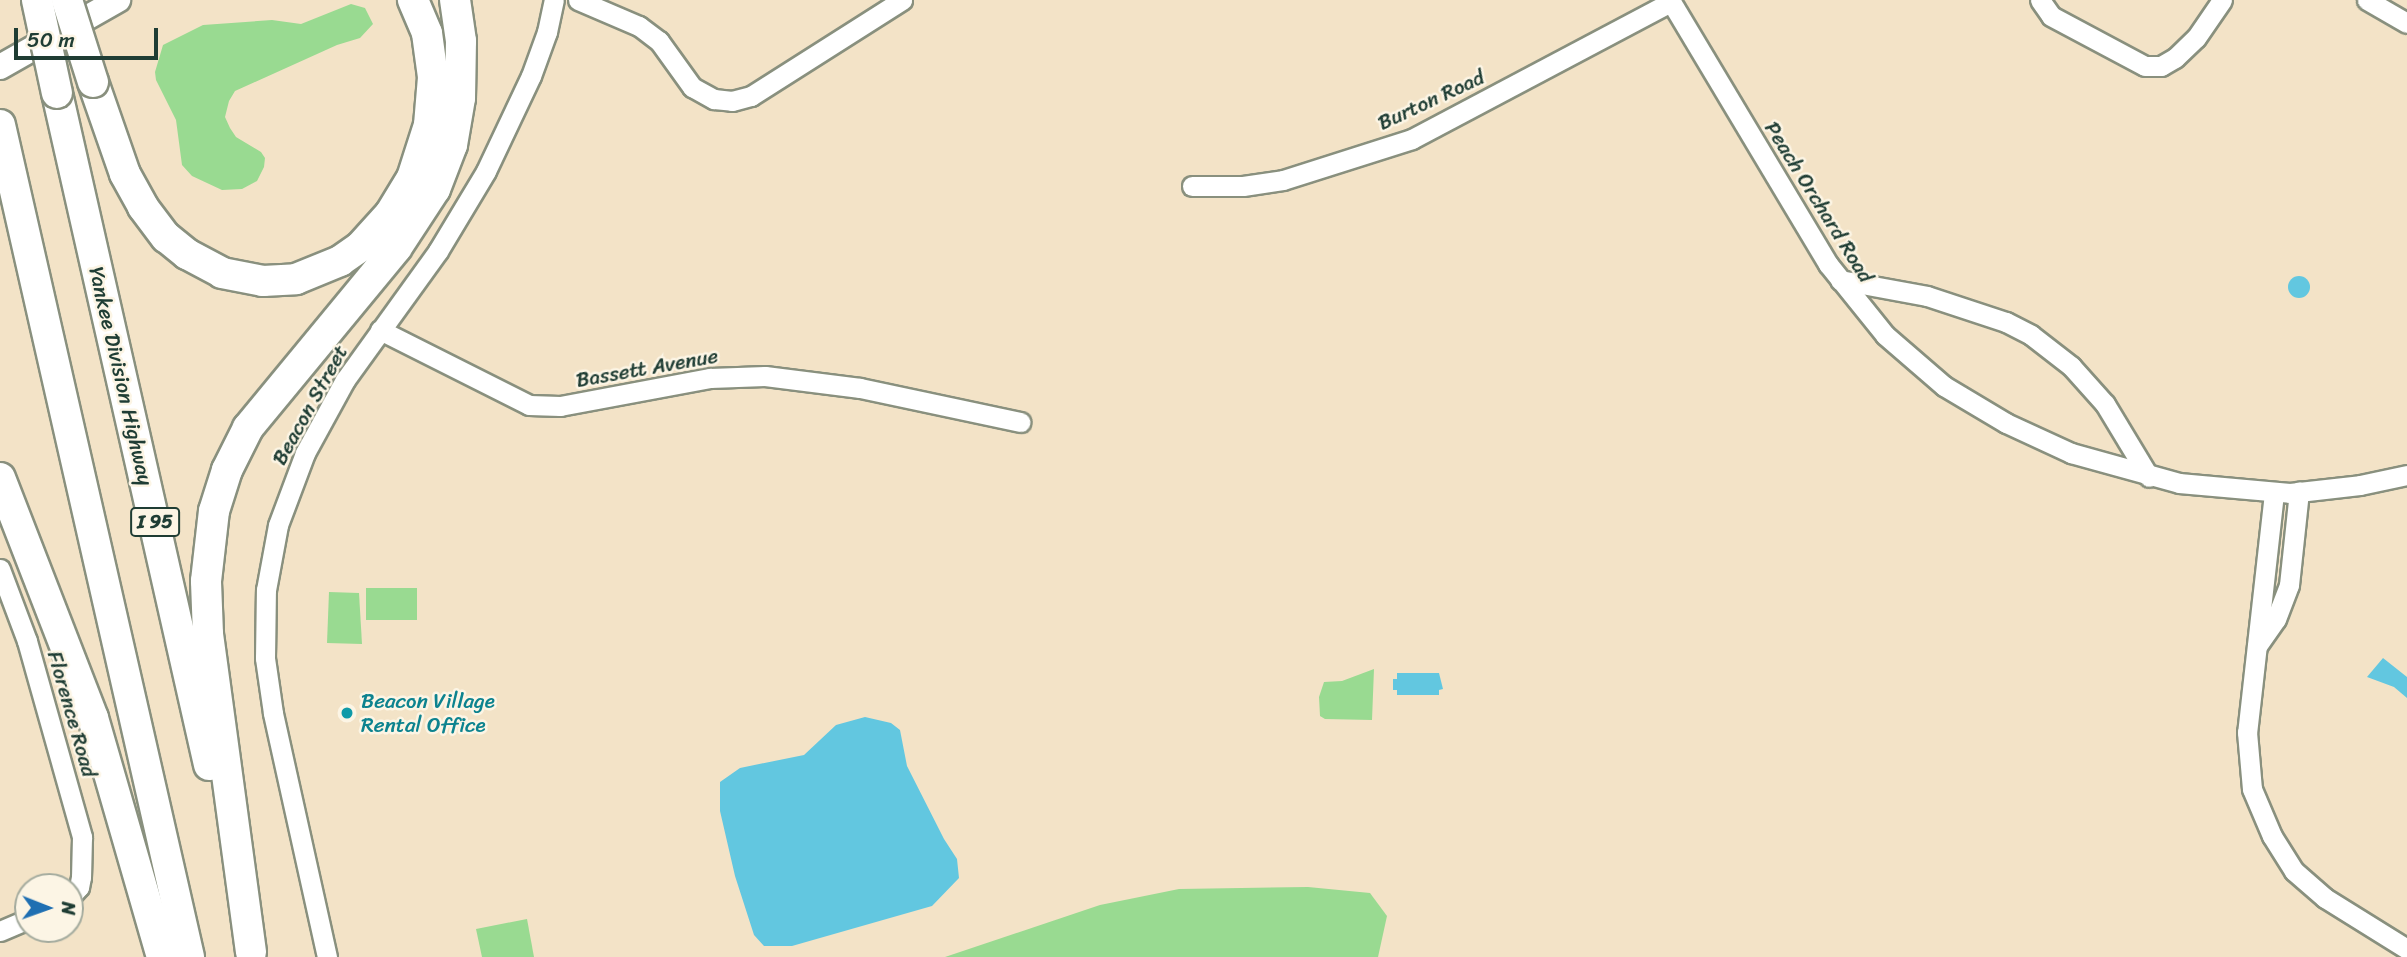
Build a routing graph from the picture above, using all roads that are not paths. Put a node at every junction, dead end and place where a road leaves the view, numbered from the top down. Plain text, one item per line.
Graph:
1 (37, 0) edge
2 (67, 0) edge
3 (118, 0) edge
4 (413, 0) edge
5 (446, 0) edge
6 (456, 0) edge
7 (554, 0) edge
8 (578, 0) edge
9 (902, 0) edge
10 (2040, 0) edge
11 (2222, 0) edge
12 (2367, 0) edge
13 (1670, 1) edge
14 (2407, 23) edge
15 (461, 41) junction
16 (0, 67) edge
17 (0, 125) edge
18 (1192, 186) dead end
19 (0, 199) edge
20 (1840, 280) junction
21 (380, 330) junction
22 (55, 364) junction
23 (1020, 422) dead end
24 (2407, 475) edge
25 (2149, 477) junction
26 (0, 478) edge
27 (2299, 492) junction
28 (2274, 493) junction
29 (0, 569) edge
30 (2257, 646) junction
31 (82, 873) edge
32 (2407, 949) edge
33 (252, 954) edge
34 (162, 957) edge
35 (189, 957) edge
36 (327, 957) edge

1 - 33 highway, Yankee Division Highway / I 95, bridge
2 - 4 highway, bridge
3 - 16 main road
5 - 15 highway
6 - 15 highway
7 - 21 street, Beacon Street
8 - 9 street
10 - 11 street
12 - 14 street
13 - 18 street, Burton Road
13 - 20 street, Peach Orchard Road
15 - 33 highway
17 - 22 highway
19 - 22 highway
20 - 25 street, Peach Orchard Road
20 - 25 street
21 - 23 street, Bassett Avenue
21 - 36 street, Beacon Street
22 - 35 highway
24 - 27 street, Peach Orchard Road
25 - 28 street, Peach Orchard Road
26 - 34 highway
27 - 28 street, Peach Orchard Road
27 - 30 street
28 - 30 street
29 - 31 street, Florence Road
30 - 32 street

